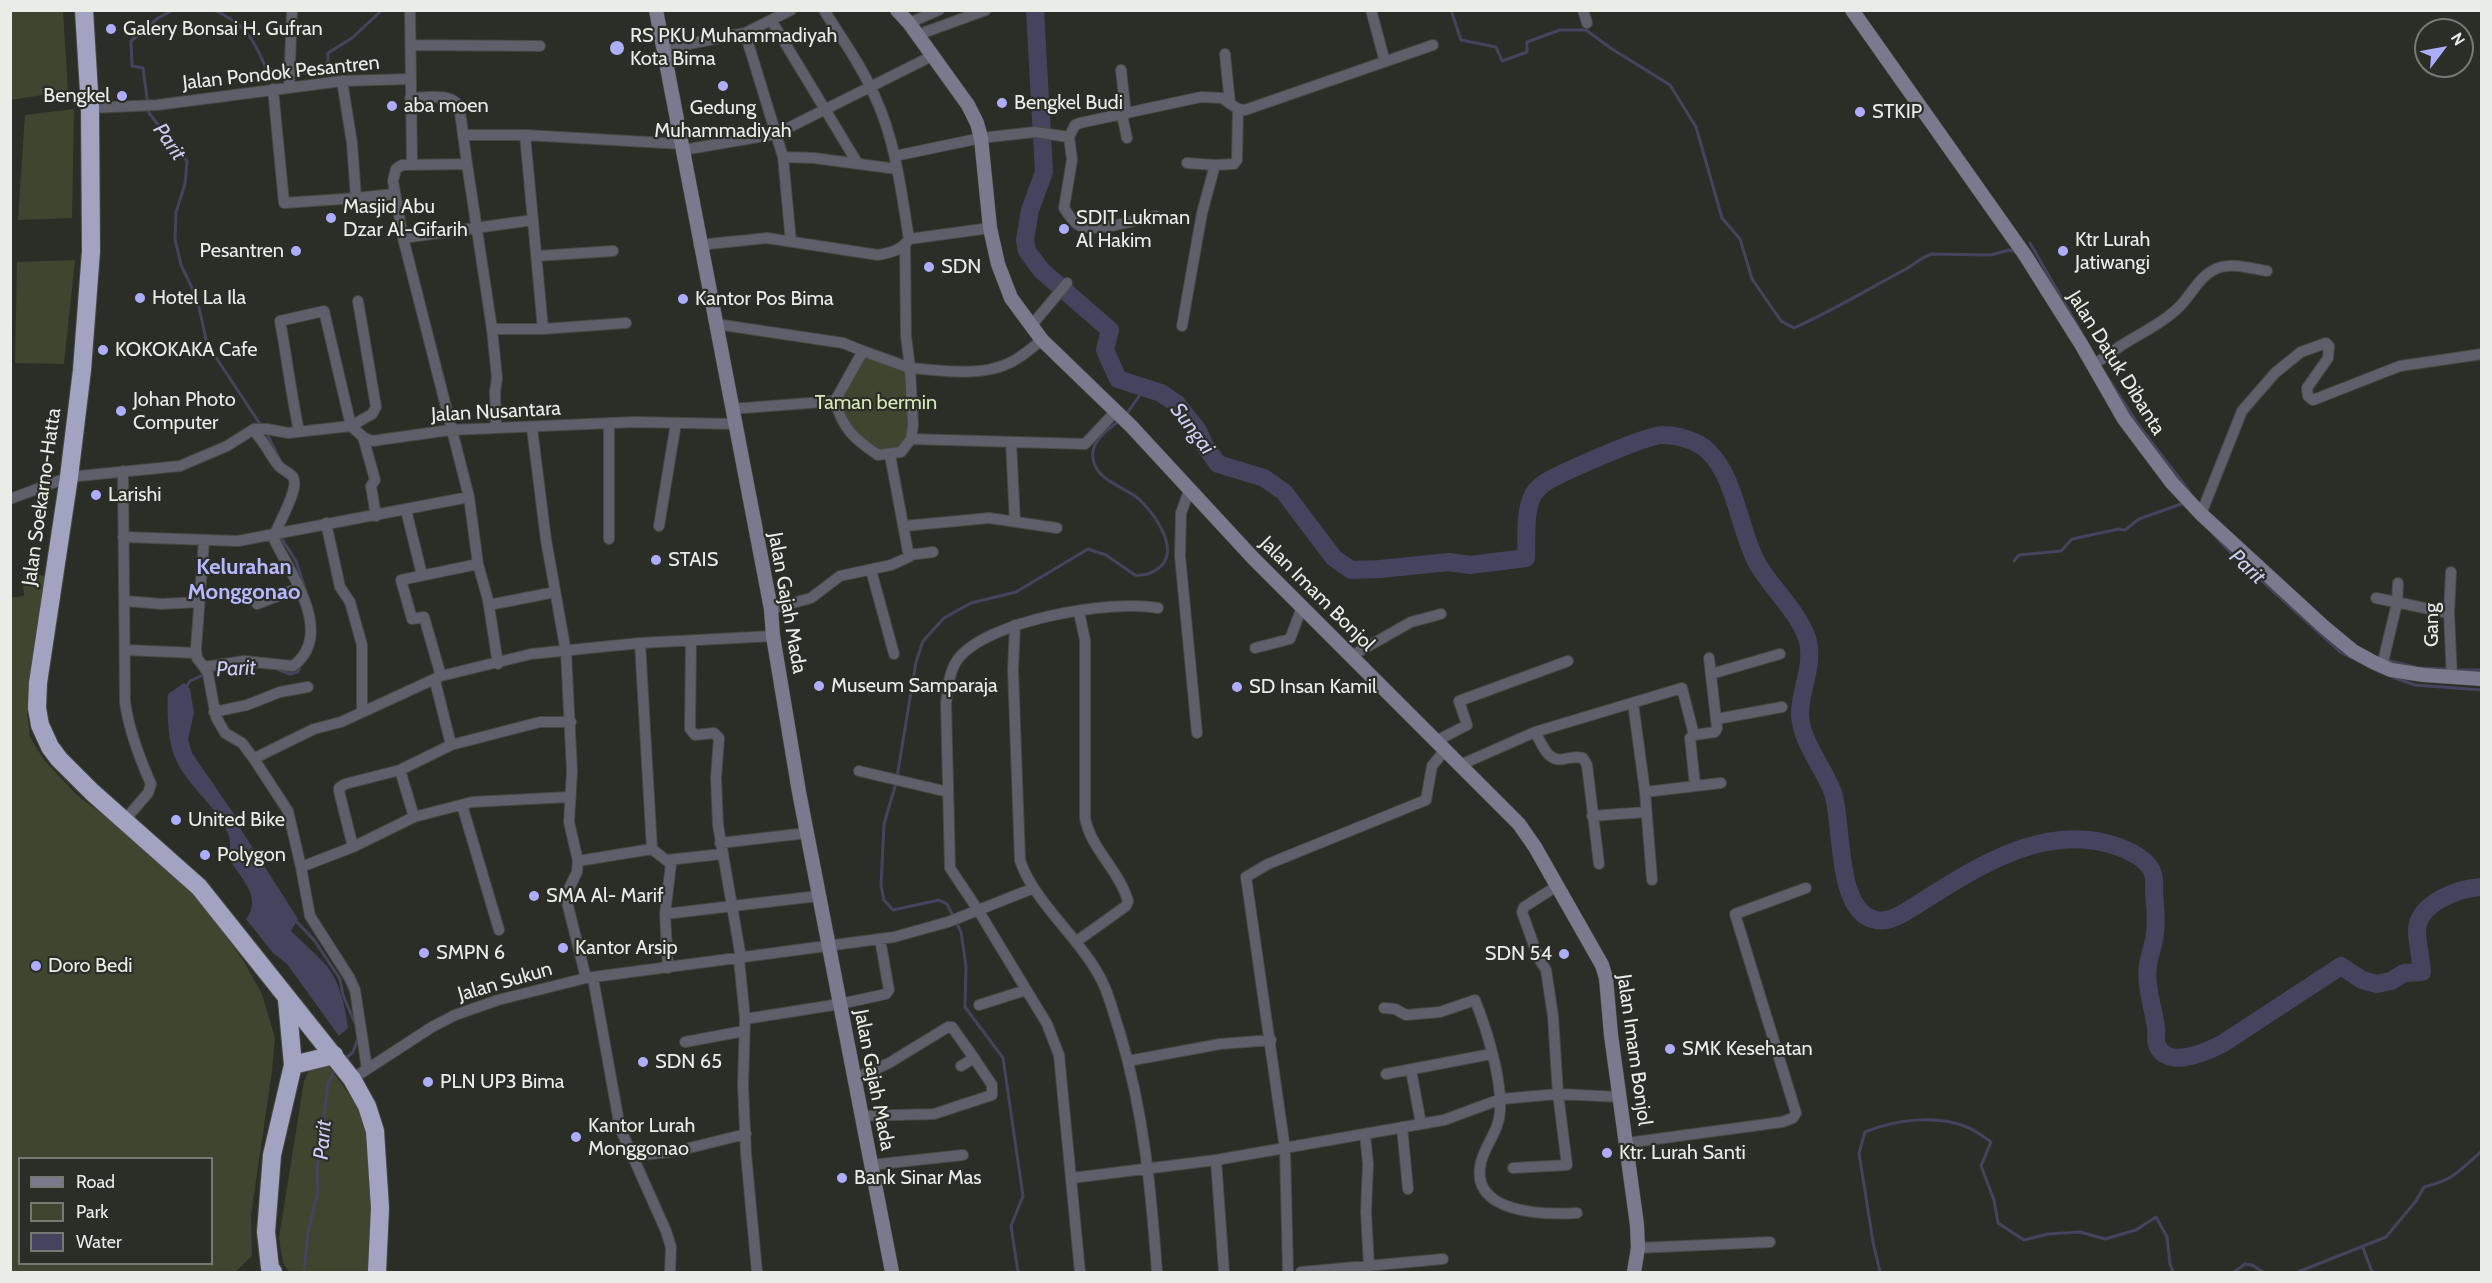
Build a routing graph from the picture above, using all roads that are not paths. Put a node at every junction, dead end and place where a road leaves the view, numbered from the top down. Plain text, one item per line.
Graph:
1 (84, 10) edge
2 (292, 10) edge
3 (410, 10) edge
4 (656, 10) edge
5 (791, 10) edge
6 (824, 10) edge
7 (897, 10) edge
8 (939, 10) edge
9 (986, 10) edge
10 (1371, 10) edge
11 (1583, 10) edge
12 (1852, 10) edge
13 (773, 16) edge
14 (1587, 23) dead end
15 (913, 29) junction
16 (745, 33) junction
17 (411, 45) junction
18 (1433, 45) dead end
19 (540, 46) dead end
20 (663, 49) junction
21 (1225, 54) dead end
22 (932, 56) junction
23 (1385, 62) junction
24 (1121, 70) dead end
25 (289, 78) junction
26 (409, 79) junction
27 (342, 81) junction
28 (870, 85) junction
29 (273, 89) junction
30 (410, 98) junction
31 (1234, 107) junction
32 (90, 108) junction
33 (825, 109) junction
34 (1124, 114) junction
35 (776, 134) junction
36 (463, 135) junction
37 (525, 135) junction
38 (1069, 137) junction
39 (981, 138) junction
40 (1127, 138) dead end
41 (682, 147) junction
42 (895, 156) junction
43 (783, 157) junction
44 (1187, 163) dead end
45 (412, 164) junction
46 (467, 164) junction
47 (858, 164) junction
48 (1215, 165) junction
49 (897, 169) junction
50 (394, 194) junction
51 (356, 198) junction
52 (1156, 216) dead end
53 (533, 220) junction
54 (477, 226) junction
55 (990, 228) junction
56 (404, 238) junction
57 (791, 242) junction
58 (907, 242) junction
59 (699, 244) junction
60 (613, 251) dead end
61 (536, 256) junction
62 (2267, 271) dead end
63 (1067, 283) dead end
64 (358, 301) dead end
65 (626, 323) dead end
66 (716, 324) junction
67 (1031, 326) junction
68 (1182, 326) dead end
69 (492, 329) junction
70 (543, 329) junction
71 (1042, 340) junction
72 (863, 351) junction
73 (2481, 354) edge
74 (2092, 364) junction
75 (910, 368) junction
76 (835, 401) junction
77 (731, 409) junction
78 (1121, 416) junction
79 (609, 423) junction
80 (676, 423) junction
81 (733, 424) junction
82 (351, 426) junction
83 (496, 428) junction
84 (532, 428) junction
85 (253, 430) junction
86 (450, 430) junction
87 (299, 431) junction
88 (363, 437) junction
89 (911, 440) junction
90 (1011, 442) junction
91 (890, 455) junction
92 (123, 471) junction
93 (69, 477) junction
94 (1189, 490) junction
95 (469, 497) junction
96 (10, 499) edge
97 (406, 510) junction
98 (2201, 514) junction
99 (376, 516) junction
100 (1016, 522) junction
101 (326, 523) junction
102 (659, 526) dead end
103 (904, 526) junction
104 (1057, 528) dead end
105 (276, 534) junction
106 (123, 537) junction
107 (204, 540) junction
108 (609, 540) dead end
109 (933, 552) dead end
110 (909, 555) junction
111 (478, 564) junction
112 (871, 570) junction
113 (2451, 572) dead end
114 (422, 575) junction
115 (2398, 583) dead end
116 (300, 588) junction
117 (555, 592) junction
118 (2376, 598) dead end
119 (126, 602) junction
120 (199, 602) junction
121 (2397, 603) junction
122 (257, 604) dead end
123 (489, 605) junction
124 (1302, 607) junction
125 (1158, 608) dead end
126 (771, 609) junction
127 (1079, 612) junction
128 (2449, 613) junction
129 (1441, 614) dead end
130 (1015, 625) junction
131 (773, 636) junction
132 (692, 641) junction
133 (640, 643) junction
134 (1255, 648) dead end
135 (125, 651) junction
136 (566, 651) junction
137 (196, 653) junction
138 (894, 654) dead end
139 (1780, 654) dead end
140 (1351, 656) junction
141 (1709, 658) dead end
142 (1568, 661) dead end
143 (498, 664) junction
144 (2382, 666) junction
145 (204, 667) junction
146 (1711, 674) junction
147 (2452, 678) junction
148 (438, 679) junction
149 (2481, 679) edge
150 (308, 687) dead end
151 (1633, 703) junction
152 (1782, 706) dead end
153 (362, 711) junction
154 (214, 712) junction
155 (1717, 719) junction
156 (571, 722) junction
157 (1535, 732) junction
158 (1197, 733) dead end
159 (1694, 735) junction
160 (451, 745) junction
161 (1440, 746) junction
162 (254, 759) junction
163 (1460, 765) junction
164 (400, 770) junction
165 (859, 771) dead end
166 (1721, 783) dead end
167 (1695, 785) junction
168 (948, 792) junction
169 (1644, 792) junction
170 (569, 797) junction
171 (462, 805) junction
172 (1646, 812) junction
173 (1592, 816) junction
174 (414, 817) junction
175 (124, 820) junction
176 (807, 833) junction
177 (353, 847) junction
178 (721, 848) junction
179 (652, 849) junction
180 (667, 860) junction
181 (578, 861) junction
182 (1599, 864) dead end
183 (301, 867) junction
184 (1652, 880) dead end
185 (1557, 886) junction
186 (1034, 888) junction
187 (1806, 888) dead end
188 (818, 896) junction
189 (731, 906) junction
190 (978, 910) junction
191 (665, 914) junction
192 (499, 930) dead end
193 (880, 939) junction
194 (1077, 941) junction
195 (828, 947) junction
196 (740, 958) junction
197 (668, 968) junction
198 (590, 978) junction
199 (1026, 990) junction
200 (287, 1000) junction
201 (840, 1004) junction
202 (979, 1005) dead end
203 (1384, 1008) dead end
204 (745, 1019) junction
205 (744, 1031) junction
206 (1271, 1040) junction
207 (685, 1042) dead end
208 (1491, 1054) junction
209 (974, 1058) junction
210 (1128, 1061) junction
211 (293, 1065) junction
212 (961, 1066) dead end
213 (347, 1067) junction
214 (1411, 1070) junction
215 (1386, 1074) dead end
216 (854, 1080) junction
217 (1558, 1094) junction
218 (1621, 1097) junction
219 (1501, 1099) junction
220 (861, 1116) junction
221 (1420, 1124) junction
222 (1402, 1127) junction
223 (746, 1134) junction
224 (1365, 1134) junction
225 (1627, 1143) junction
226 (1285, 1149) junction
227 (963, 1155) dead end
228 (634, 1156) junction
229 (1216, 1160) junction
230 (871, 1165) junction
231 (1513, 1168) dead end
232 (1149, 1169) junction
233 (1072, 1178) junction
234 (1408, 1189) dead end
235 (1577, 1213) dead end
236 (1770, 1242) dead end
237 (1638, 1248) junction
238 (1443, 1260) dead end
239 (1369, 1266) junction
240 (1424, 1267) edge
241 (269, 1271) edge
242 (377, 1272) edge
243 (670, 1272) edge
244 (757, 1272) edge
245 (892, 1272) edge
246 (1080, 1272) edge
247 (1157, 1272) edge
248 (1224, 1272) edge
249 (1288, 1272) edge
250 (1300, 1272) edge
251 (1634, 1272) edge

1 - 32 highway, Jalan Soekarno-Hatta
2 - 25 street
3 - 17 street
4 - 20 main road, Jalan Gajah Mada
5 - 13 street
6 - 28 street
7 - 15 main road, Jalan Imam Bonjol
8 - 15 street
9 - 15 street
10 - 23 street
11 - 14 street
12 - 74 main road, Jalan Datuk Dibanta
13 - 16 street
13 - 33 street
15 - 22 main road, Jalan Imam Bonjol
16 - 20 street
16 - 35 street
17 - 19 street
17 - 26 street
18 - 23 street
20 - 41 main road, Jalan Gajah Mada
21 - 31 street
22 - 28 street
22 - 39 main road, Jalan Imam Bonjol
23 - 31 street
24 - 34 street
25 - 27 street, Jalan Pondok Pesantren
25 - 29 street, Jalan Pondok Pesantren
26 - 27 street, Jalan Pondok Pesantren
26 - 30 street
27 - 51 street
28 - 33 street
28 - 42 street
29 - 32 street, Jalan Pondok Pesantren
29 - 51 street
30 - 36 street
30 - 45 street
31 - 34 street
31 - 48 street
32 - 93 highway, Jalan Soekarno-Hatta
33 - 35 street
33 - 47 street
34 - 38 street
34 - 40 street
35 - 41 street
35 - 43 street
36 - 37 street
36 - 46 street
37 - 41 street
37 - 53 street
38 - 39 street
38 - 52 street
39 - 42 street
39 - 55 main road, Jalan Imam Bonjol
41 - 59 main road, Jalan Gajah Mada
42 - 49 street
43 - 47 street
43 - 57 street
44 - 48 street
45 - 46 street
45 - 50 street
46 - 54 street
47 - 49 street
48 - 68 street
49 - 58 street
50 - 51 street
50 - 56 street
53 - 54 street
53 - 61 street
54 - 56 street
54 - 69 street
55 - 58 street
55 - 67 main road, Jalan Imam Bonjol
56 - 86 street
57 - 58 street
57 - 59 street
58 - 75 street
59 - 66 main road, Jalan Gajah Mada
60 - 61 street
61 - 70 street
62 - 74 street
63 - 67 street
64 - 82 street
65 - 70 street
66 - 72 street
66 - 77 main road, Jalan Gajah Mada
67 - 71 main road, Jalan Imam Bonjol
69 - 70 street
69 - 83 street
71 - 75 street
71 - 78 main road, Jalan Imam Bonjol
72 - 75 street
72 - 76 street
73 - 98 street
74 - 98 main road, Jalan Datuk Dibanta
75 - 89 street
76 - 77 street
76 - 91 street
77 - 81 main road, Jalan Gajah Mada
78 - 90 street
78 - 94 main road, Jalan Imam Bonjol
79 - 80 street, Jalan Nusantara
79 - 84 street, Jalan Nusantara
79 - 108 street
80 - 81 street, Jalan Nusantara
80 - 102 street
81 - 126 main road, Jalan Gajah Mada
82 - 87 street
82 - 87 street
82 - 88 street
83 - 84 street, Jalan Nusantara
83 - 86 street, Jalan Nusantara
84 - 117 street
85 - 87 street
85 - 92 street
85 - 105 street
86 - 88 street, Jalan Nusantara
86 - 95 street
88 - 99 street
89 - 90 street
89 - 91 street
90 - 100 street
91 - 103 street
92 - 93 street
92 - 106 street
93 - 96 street
93 - 175 highway, Jalan Soekarno-Hatta
94 - 124 main road, Jalan Imam Bonjol
94 - 158 street
95 - 97 street
95 - 111 street
97 - 99 street
97 - 114 street
98 - 144 main road, Jalan Datuk Dibanta
99 - 101 street
100 - 103 street
100 - 104 street
101 - 105 street
101 - 153 street
103 - 110 street
105 - 107 street
105 - 116 street
106 - 107 street
106 - 119 street
107 - 120 street
109 - 110 street
110 - 112 street
111 - 114 street
111 - 123 street
112 - 126 street
112 - 138 street
113 - 128 street, Gang
114 - 148 street
115 - 121 street
116 - 122 street
116 - 145 street
117 - 123 street
117 - 136 street
118 - 121 street
119 - 120 street
119 - 135 street
120 - 137 street
121 - 128 street
121 - 144 street
123 - 143 street
124 - 134 street
124 - 140 main road, Jalan Imam Bonjol
125 - 127 street
126 - 131 main road, Jalan Gajah Mada
127 - 130 street
127 - 194 street
128 - 147 street, Gang
129 - 140 street
130 - 168 street
130 - 186 street
131 - 132 street
131 - 176 main road, Jalan Gajah Mada
132 - 133 street
132 - 178 street
133 - 136 street
133 - 179 street
135 - 137 street
135 - 175 street
136 - 143 street
136 - 156 street
137 - 145 street
139 - 146 street
140 - 161 main road, Jalan Imam Bonjol
141 - 146 street
142 - 161 street
143 - 148 street
144 - 147 main road, Jalan Datuk Dibanta
145 - 154 street
146 - 155 street
147 - 149 main road, Jalan Datuk Dibanta
148 - 153 street
148 - 160 street
150 - 154 street
151 - 157 street
151 - 159 street
151 - 169 street
152 - 155 street
153 - 162 street
154 - 162 street
155 - 159 street
156 - 160 street
156 - 170 street
157 - 163 street
157 - 173 street
159 - 167 street
160 - 164 street
161 - 163 main road, Jalan Imam Bonjol
161 - 206 street
162 - 183 street
163 - 185 main road, Jalan Imam Bonjol
164 - 174 street
164 - 177 street
165 - 168 street
166 - 167 street
167 - 169 street
168 - 190 street
169 - 172 street
170 - 171 street
170 - 181 street
171 - 174 street
171 - 192 street
172 - 173 street
172 - 184 street
173 - 182 street
174 - 177 street
175 - 200 highway, Jalan Soekarno-Hatta
176 - 178 street
176 - 188 main road, Jalan Gajah Mada
177 - 183 street
178 - 180 street
178 - 189 street
179 - 180 street
179 - 181 street
180 - 191 street
181 - 198 street
183 - 213 street
185 - 217 street
185 - 218 main road, Jalan Imam Bonjol
186 - 190 street, Jalan Sukun
186 - 194 street
187 - 225 street
188 - 189 street
188 - 195 main road, Jalan Gajah Mada
189 - 191 street
189 - 196 street
190 - 193 street, Jalan Sukun
190 - 199 street
191 - 197 street
193 - 195 street, Jalan Sukun
193 - 201 street
194 - 210 street
195 - 196 street, Jalan Sukun
195 - 201 main road, Jalan Gajah Mada
196 - 197 street, Jalan Sukun
196 - 204 street
197 - 198 street, Jalan Sukun
198 - 213 street, Jalan Sukun
198 - 228 street
199 - 202 street
199 - 233 street
200 - 211 highway
200 - 213 highway, Jalan Soekarno-Hatta
201 - 204 street
201 - 216 main road, Jalan Gajah Mada
203 - 208 street
204 - 205 street
205 - 207 street
205 - 223 street
206 - 210 street
206 - 226 street
208 - 214 street
208 - 219 street
209 - 212 street
209 - 216 street
209 - 220 street
210 - 232 street
211 - 213 highway
211 - 241 highway
213 - 242 highway, Jalan Soekarno-Hatta
214 - 215 street
214 - 221 street
216 - 220 main road, Jalan Gajah Mada
217 - 218 street
217 - 219 street
217 - 231 street
218 - 225 main road, Jalan Imam Bonjol
219 - 221 street
219 - 235 street
220 - 230 main road, Jalan Gajah Mada
221 - 222 street
222 - 224 street
222 - 234 street
223 - 228 street
223 - 244 street
224 - 226 street
224 - 239 street
225 - 237 main road, Jalan Imam Bonjol
226 - 229 street
226 - 249 street
227 - 230 street
228 - 243 street
229 - 232 street
229 - 248 street
230 - 245 main road, Jalan Gajah Mada
232 - 233 street
232 - 247 street
233 - 246 street
236 - 237 street
237 - 251 main road, Jalan Imam Bonjol
238 - 240 street
239 - 240 street
239 - 250 street

